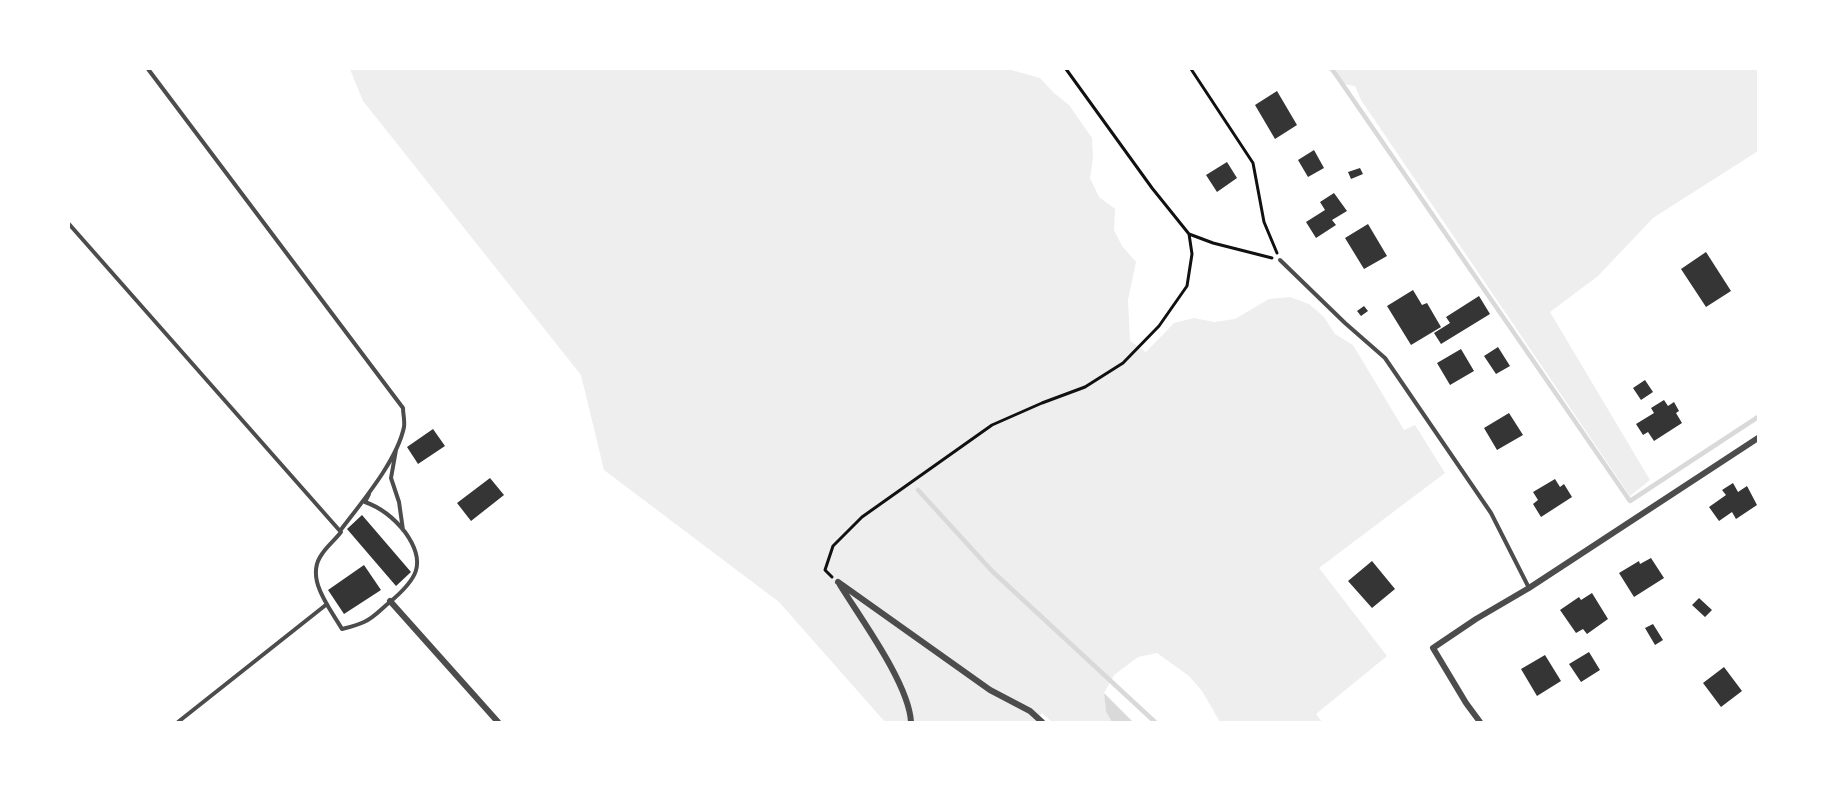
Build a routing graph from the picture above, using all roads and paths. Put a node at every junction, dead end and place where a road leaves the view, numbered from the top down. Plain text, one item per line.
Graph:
1 (147, 69) edge
2 (1066, 69) edge
3 (1191, 69) edge
4 (69, 224) edge
5 (1189, 234) junction
6 (1280, 260) junction
7 (1758, 438) edge
8 (397, 446) junction
9 (369, 494) junction
10 (404, 531) junction
11 (341, 532) junction
12 (838, 582) junction
13 (1529, 588) junction
14 (390, 602) junction
15 (327, 604) junction
16 (178, 722) edge
17 (498, 722) edge
18 (910, 722) edge
19 (1042, 722) edge
20 (1480, 722) edge

1 - 8 lane
2 - 5 path
3 - 6 path
4 - 11 lane
5 - 6 path
5 - 12 path
6 - 13 lane
7 - 13 street
8 - 9 lane
8 - 10 lane
9 - 10 lane
9 - 11 lane
10 - 14 lane
11 - 15 lane
12 - 18 street
12 - 19 street
13 - 20 street
14 - 15 lane
14 - 17 street
15 - 16 lane

